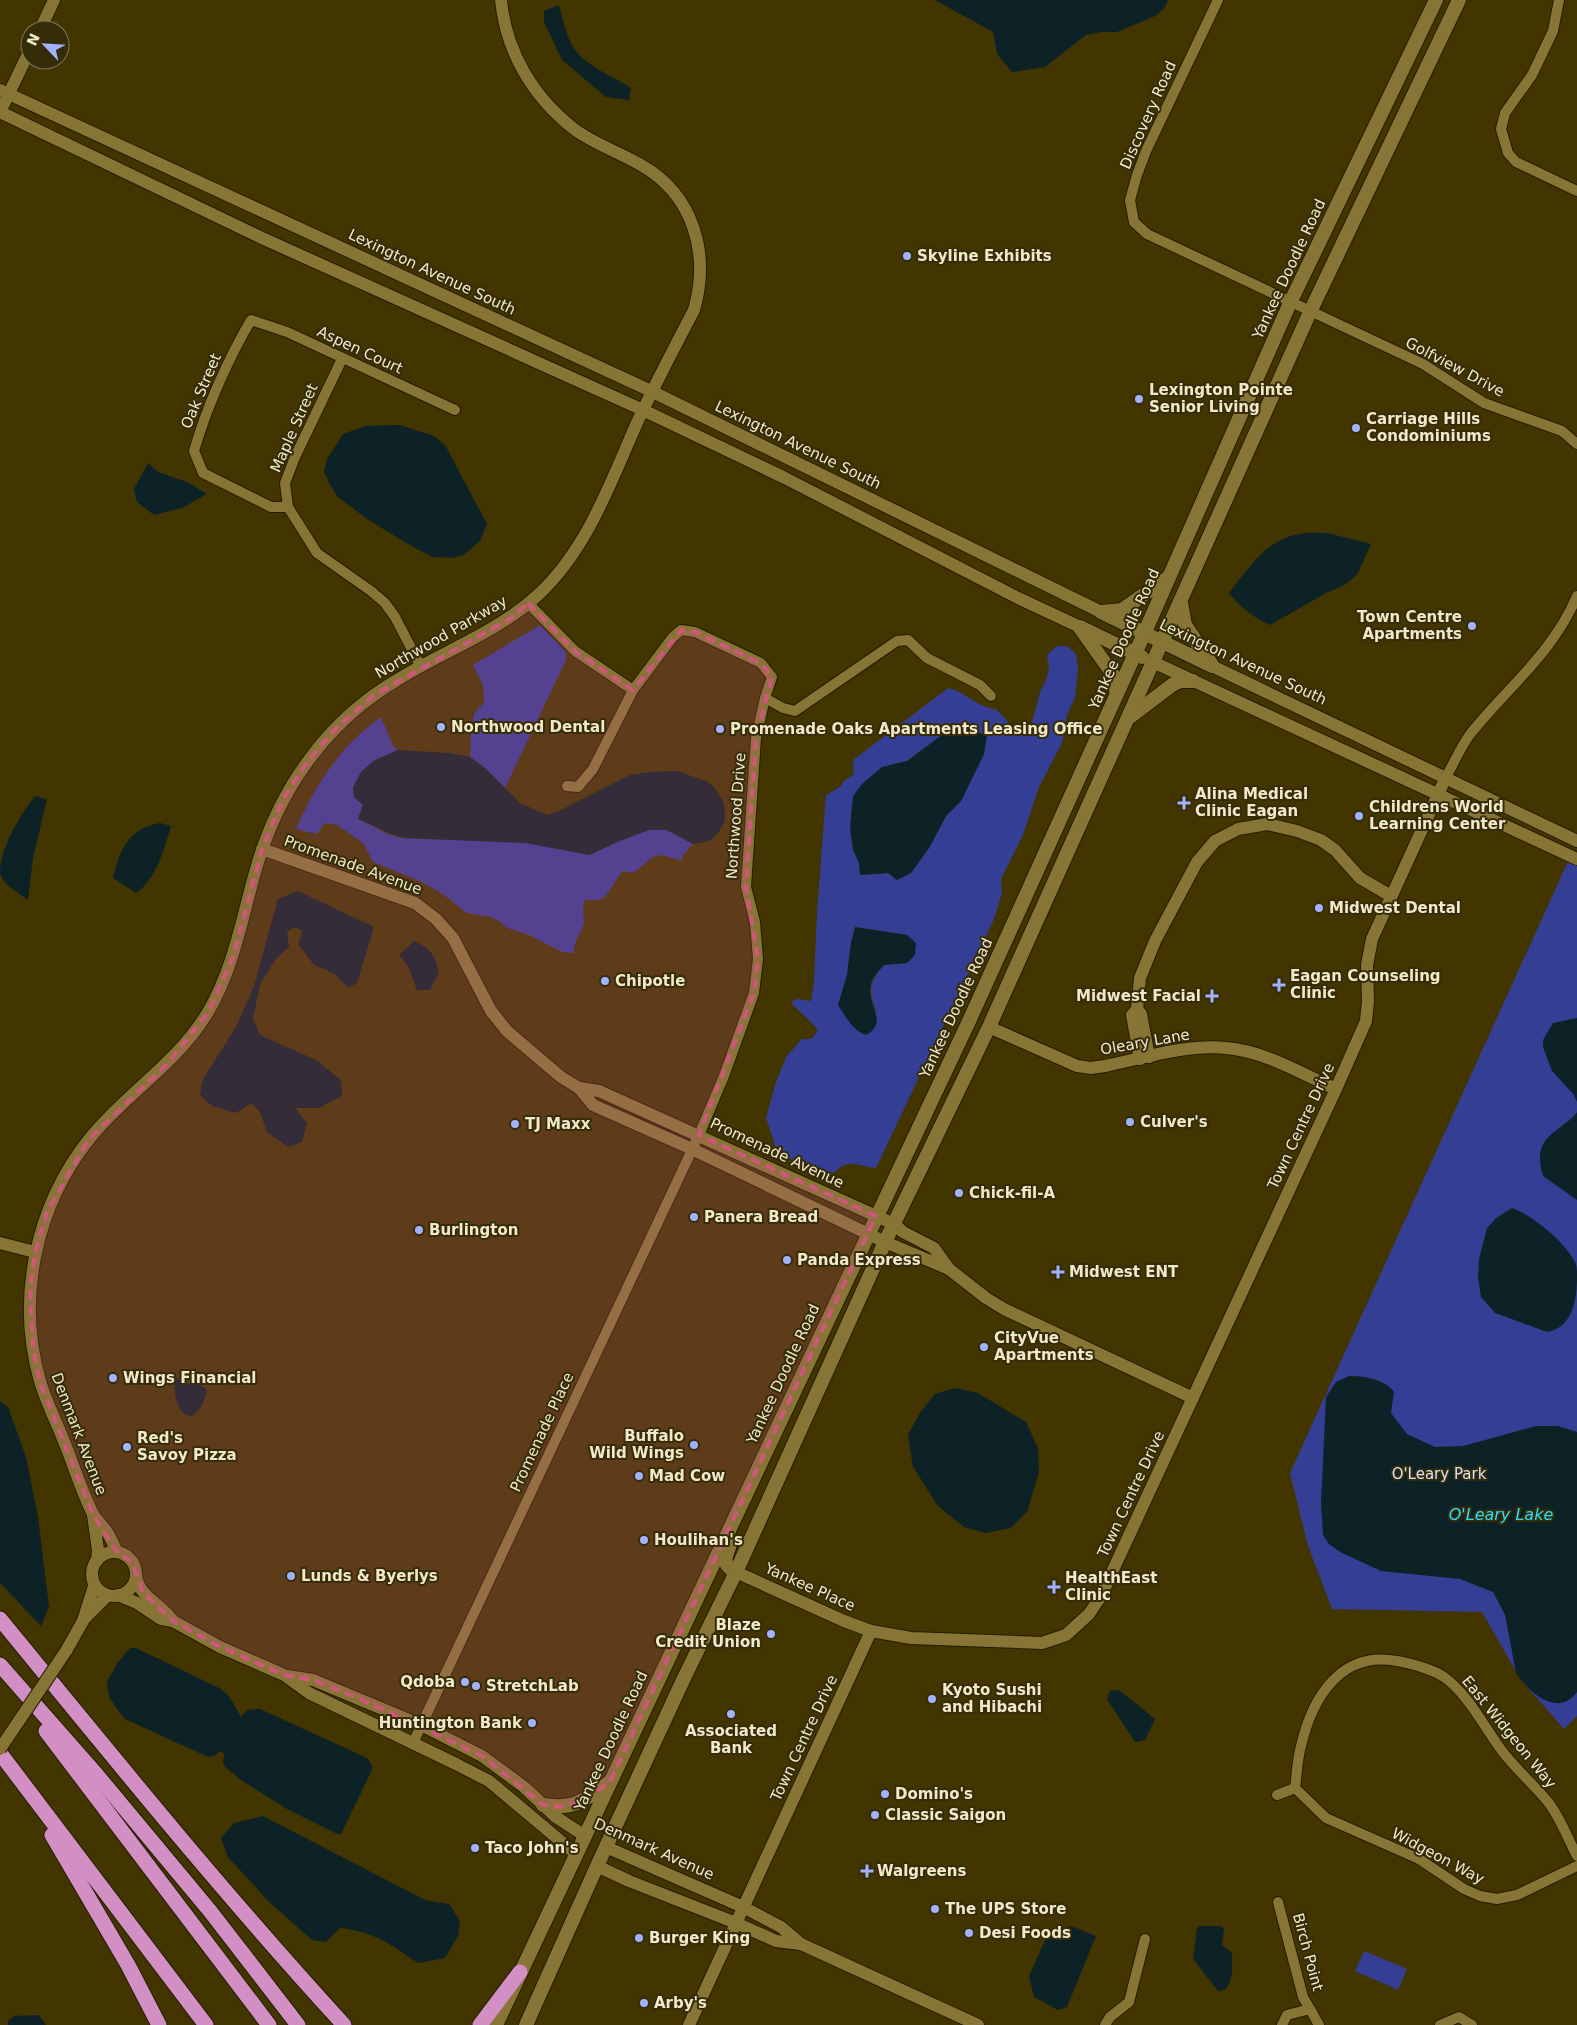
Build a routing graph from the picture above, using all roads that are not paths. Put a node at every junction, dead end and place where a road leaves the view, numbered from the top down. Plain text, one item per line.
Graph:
1 (54, 0) edge
2 (500, 0) edge
3 (1218, 0) edge
4 (1436, 0) edge
5 (1459, 0) edge
6 (1559, 0) edge
7 (45, 20) edge
8 (20, 66) edge
9 (4, 92) edge
10 (0, 112) edge
11 (1577, 191) edge
12 (1290, 302) junction
13 (1310, 312) junction
14 (251, 320) joint
15 (342, 359) junction
16 (651, 391) junction
17 (455, 410) dead end
18 (643, 410) junction
19 (1577, 444) edge
20 (288, 507) junction
21 (1169, 577) junction
22 (1577, 596) edge
23 (1181, 602) junction
24 (528, 603) junction
25 (1101, 612) junction
26 (1080, 627) junction
27 (1144, 634) junction
28 (1162, 642) junction
29 (1135, 654) junction
30 (1153, 662) junction
31 (1212, 666) junction
32 (421, 667) junction
33 (1193, 681) junction
34 (633, 690) junction
35 (1117, 694) junction
36 (991, 696) dead end
37 (765, 698) junction
38 (1128, 719) junction
39 (1446, 777) junction
40 (567, 786) dead end
41 (1438, 795) junction
42 (1577, 841) edge
43 (262, 849) junction
44 (1577, 859) edge
45 (1391, 896) junction
46 (989, 1027) junction
47 (1144, 1058) junction
48 (579, 1088) junction
49 (1336, 1090) junction
50 (699, 1135) junction
51 (692, 1149) junction
52 (876, 1216) junction
53 (894, 1224) junction
54 (867, 1234) junction
55 (885, 1242) junction
56 (0, 1243) edge
57 (35, 1252) junction
58 (950, 1269) junction
59 (1193, 1398) junction
60 (759, 1464) junction
61 (93, 1515) junction
62 (117, 1552) junction
63 (97, 1561) junction
64 (736, 1572) junction
65 (136, 1575) junction
66 (94, 1586) junction
67 (113, 1596) junction
68 (0, 1619) edge
69 (83, 1621) junction
70 (173, 1621) junction
71 (871, 1631) junction
72 (0, 1664) edge
73 (0, 1670) edge
74 (284, 1675) junction
75 (421, 1725) junction
76 (413, 1743) junction
77 (0, 1751) edge
78 (16, 1774) junction
79 (610, 1782) junction
80 (1295, 1788) junction
81 (1277, 1794) dead end
82 (542, 1805) junction
83 (585, 1836) junction
84 (606, 1847) junction
85 (576, 1854) junction
86 (1577, 1856) edge
87 (597, 1866) junction
88 (1577, 1866) edge
89 (1278, 1902) dead end
90 (743, 1907) junction
91 (736, 1922) junction
92 (1145, 1939) dead end
93 (802, 1944) junction
94 (520, 1972) junction
95 (1310, 2009) junction
96 (159, 2025) edge
97 (206, 2025) edge
98 (269, 2025) edge
99 (298, 2025) edge
100 (344, 2025) edge
101 (480, 2025) edge
102 (496, 2025) edge
103 (526, 2025) edge
104 (689, 2025) edge
105 (978, 2025) edge
106 (1106, 2025) edge
107 (1282, 2025) edge
108 (1319, 2025) edge
109 (1440, 2025) edge
110 (1472, 2025) edge

1 - 7 street
2 - 16 street, Northwood Parkway
3 - 12 street, Discovery Road
4 - 12 main road, Yankee Doodle Road
5 - 13 main road
6 - 11 street
8 - 9 street
9 - 10 street
9 - 16 street, Lexington Avenue South
10 - 18 street
12 - 13 street, Golfview Drive
12 - 21 main road, Yankee Doodle Road
13 - 19 street, Golfview Drive
13 - 23 main road
14 - 15 street, Aspen Court
14 - 20 street, Oak Street
15 - 17 street, Aspen Court
15 - 20 street, Maple Street
16 - 18 street, Northwood Parkway
16 - 25 street, Lexington Avenue South
18 - 24 street, Northwood Parkway
18 - 26 street
20 - 32 street, Maple Street
21 - 25 main road
21 - 27 main road, Yankee Doodle Road
22 - 39 street
23 - 28 main road
23 - 31 main road
24 - 32 street, Northwood Parkway
24 - 34 street
25 - 27 main road, Lexington Avenue South
26 - 29 main road
26 - 35 main road
27 - 28 main road, Lexington Avenue South
27 - 29 main road, Yankee Doodle Road
28 - 30 main road
28 - 31 main road, Lexington Avenue South
29 - 30 main road
29 - 35 main road, Yankee Doodle Road
30 - 33 street
30 - 38 main road
31 - 39 street, Lexington Avenue South
32 - 43 street, Northwood Parkway
33 - 38 main road
33 - 41 street
34 - 37 street, Northwood Drive
34 - 40 street
35 - 52 main road, Yankee Doodle Road
36 - 37 street
37 - 50 street, Northwood Drive
38 - 46 main road
39 - 41 street, Town Centre Drive
39 - 42 street, Lexington Avenue South
41 - 44 street
41 - 45 street, Town Centre Drive
43 - 48 street, Promenade Avenue
43 - 57 street, Promenade Avenue
45 - 47 street
45 - 49 street, Town Centre Drive
46 - 47 street, Oleary Lane
46 - 53 main road
47 - 49 street, Oleary Lane
48 - 50 street, Promenade Avenue
48 - 51 street, Promenade Avenue
49 - 59 street, Town Centre Drive
50 - 51 street, Promenade Place
50 - 52 street, Promenade Avenue
51 - 54 street, Promenade Avenue
51 - 75 street, Promenade Place
52 - 53 street, Promenade Avenue
52 - 54 main road, Yankee Doodle Road
53 - 55 main road
53 - 58 street, Promenade Avenue
54 - 55 street, Promenade Avenue
54 - 60 main road, Yankee Doodle Road
55 - 58 street, Promenade Avenue
55 - 64 main road
56 - 57 street
57 - 61 street, Denmark Avenue
58 - 59 street, Promenade Avenue
59 - 71 street, Town Centre Drive
60 - 64 main road
60 - 79 main road, Yankee Doodle Road
61 - 62 street, Denmark Avenue
61 - 63 street, Denmark Avenue
62 - 63 street
62 - 65 street
63 - 66 street
64 - 71 street, Yankee Place
64 - 84 main road
65 - 67 street
65 - 70 street, Denmark Avenue
66 - 67 street
66 - 69 street
67 - 69 street
67 - 70 street, Denmark Avenue
68 - 100 highway
69 - 77 street, bridge
70 - 74 street, Denmark Avenue
71 - 90 street, Town Centre Drive
72 - 99 highway
73 - 98 highway
74 - 75 street, Denmark Avenue
74 - 76 street, Denmark Avenue
75 - 76 street, Promenade Place
75 - 82 street, Denmark Avenue
76 - 85 street, Denmark Avenue
77 - 78 highway
78 - 96 highway
78 - 97 highway
79 - 82 main road
79 - 83 main road, Yankee Doodle Road
80 - 81 street
80 - 86 street, East Widgeon Way
80 - 88 street, Widgeon Way
82 - 83 street, Denmark Avenue
83 - 84 main road, Denmark Avenue
83 - 85 main road, Yankee Doodle Road
84 - 87 main road
84 - 90 street, Denmark Avenue
85 - 87 main road, Denmark Avenue
85 - 94 main road, Yankee Doodle Road
87 - 91 street, Denmark Avenue
87 - 103 main road
89 - 95 street, Birch Point
90 - 91 street, Town Centre Drive
90 - 93 street, Denmark Avenue
91 - 93 street, Denmark Avenue
91 - 104 street, Town Centre Drive
92 - 106 street
93 - 105 street, Denmark Avenue
94 - 101 highway
94 - 102 main road, Yankee Doodle Road
95 - 107 street, Birch Point
95 - 108 street, Birch Point
109 - 110 street

